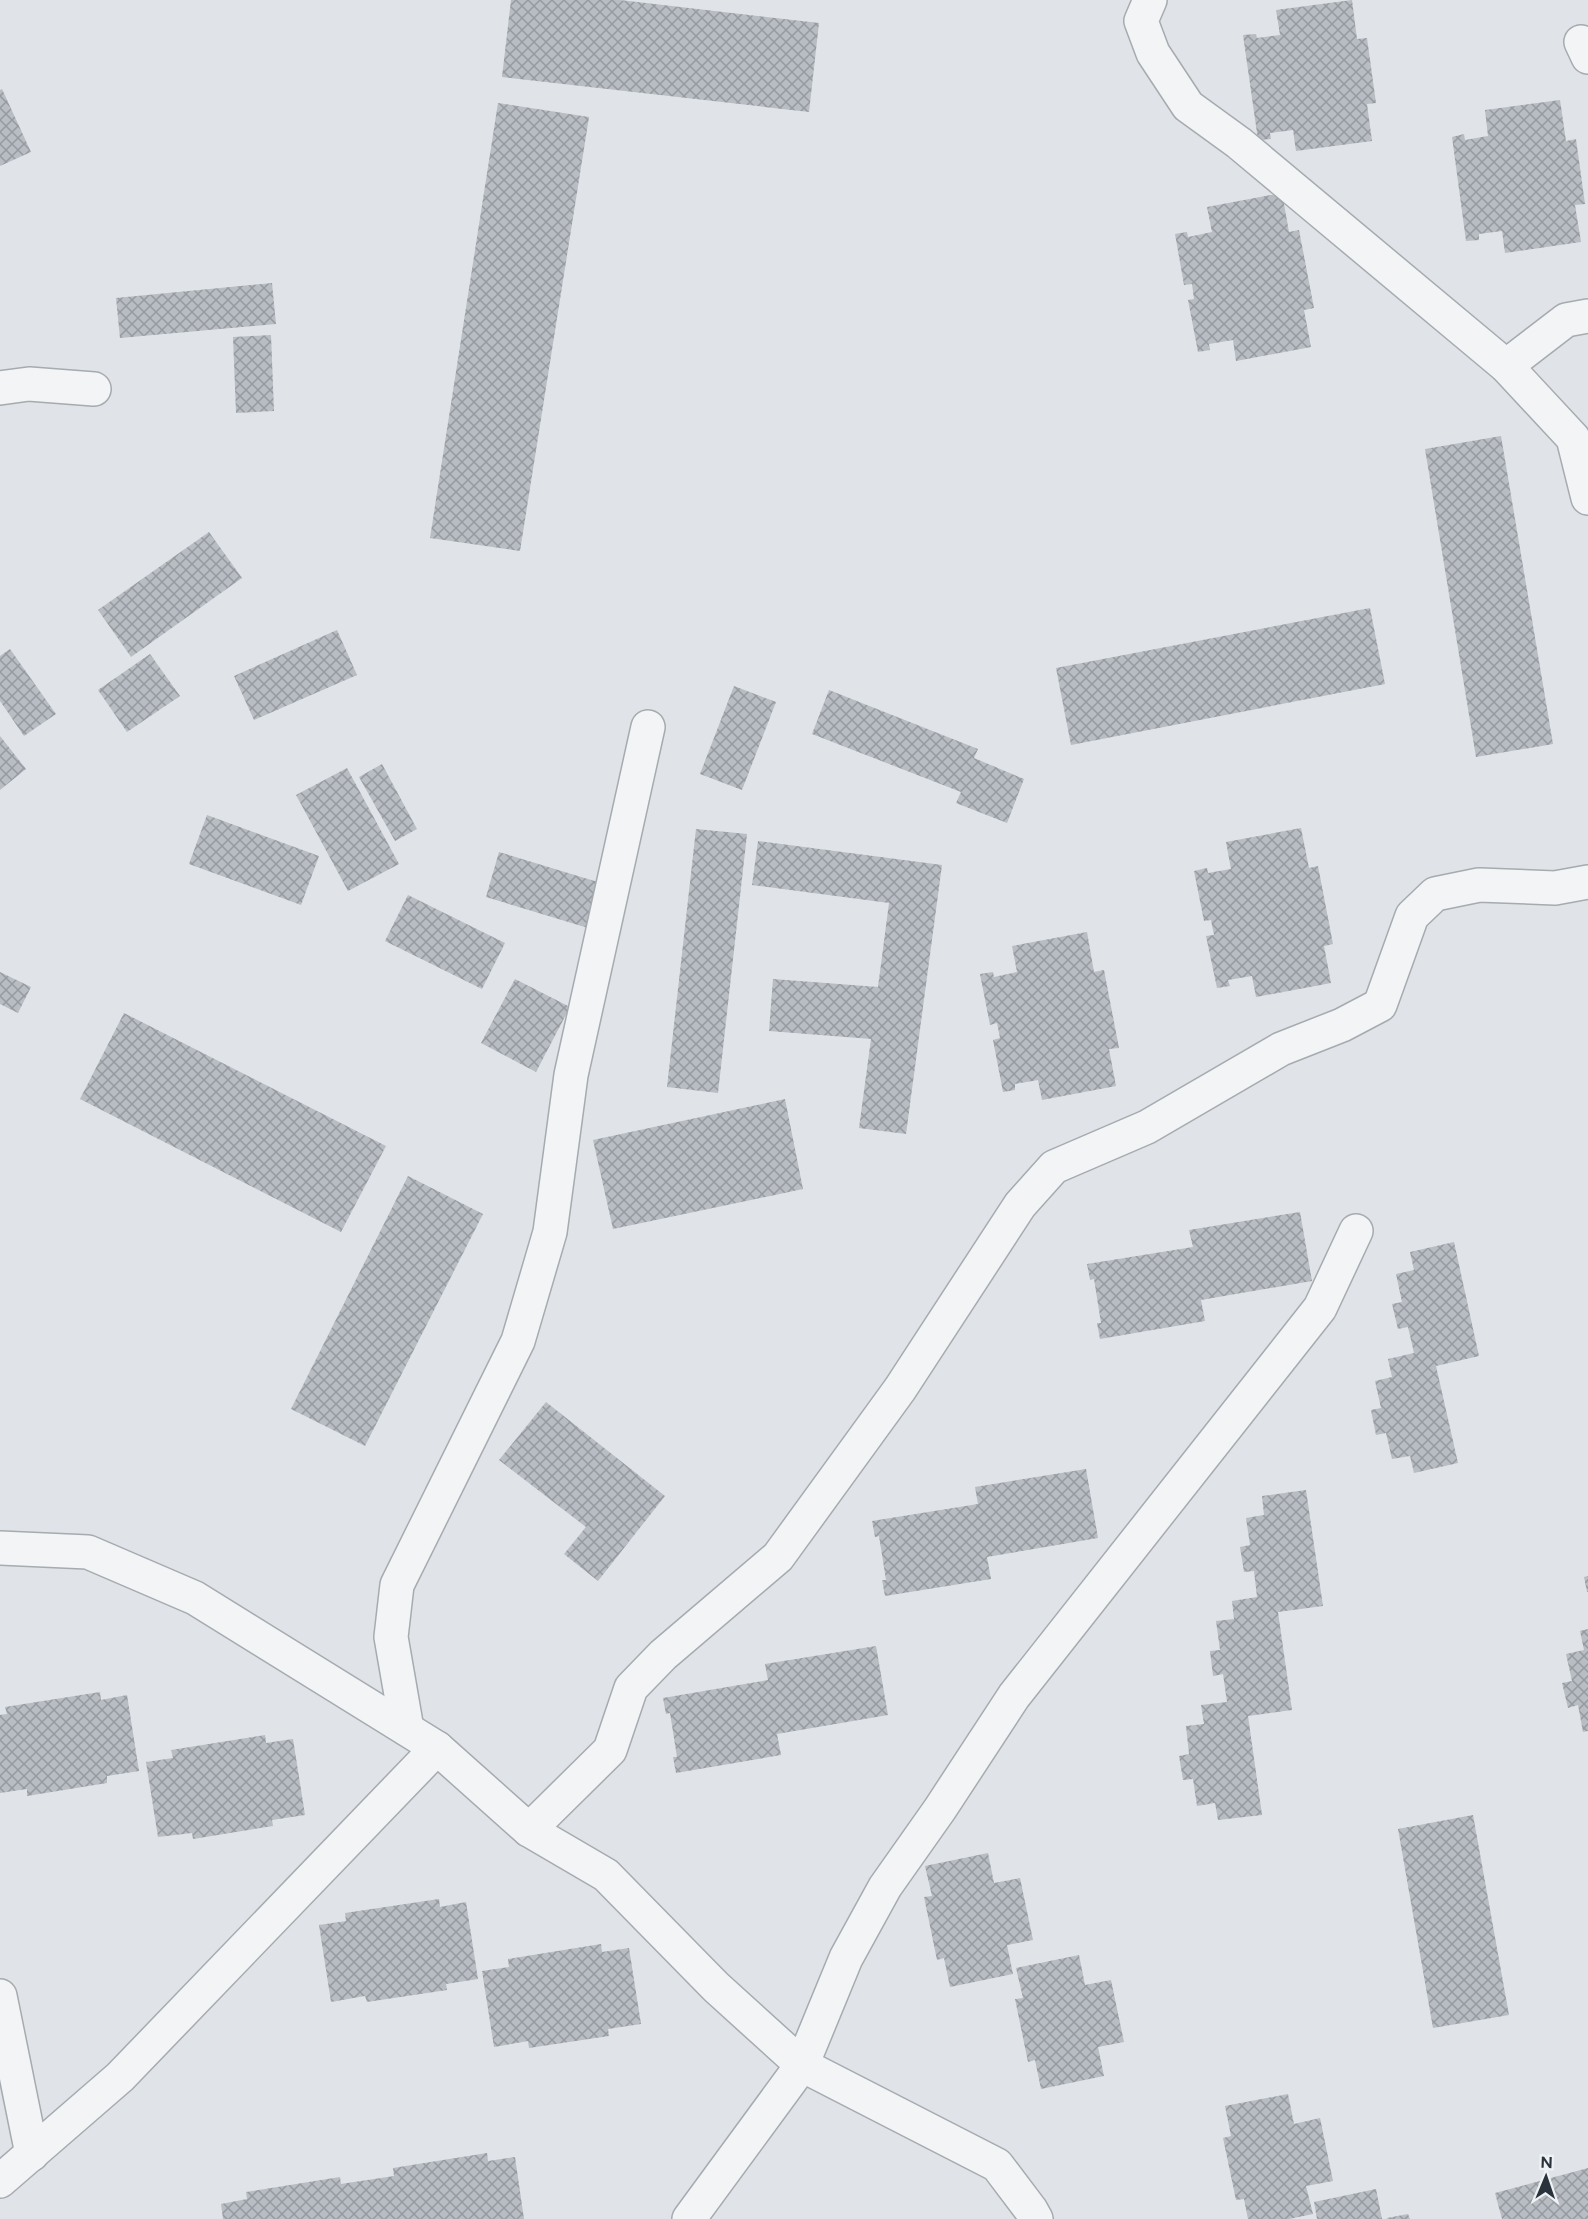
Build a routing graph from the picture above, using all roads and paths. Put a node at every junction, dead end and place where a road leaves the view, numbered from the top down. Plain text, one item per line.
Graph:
1 (1150, 0) edge
2 (1588, 316) edge
3 (1506, 366) junction
4 (0, 388) edge
5 (94, 389) dead end
6 (1581, 440) edge
7 (1588, 498) edge
8 (648, 728) dead end
9 (1588, 882) edge
10 (1356, 1231) dead end
11 (0, 1548) edge
12 (407, 1729) junction
13 (437, 1748) junction
14 (529, 1830) junction
15 (0, 1996) edge
16 (802, 2065) junction
17 (32, 2154) junction
18 (0, 2181) edge
19 (689, 2219) edge
20 (1036, 2219) edge

1 - 3 street
2 - 3 street
3 - 6 street
4 - 5 street
6 - 7 street
8 - 12 street
9 - 14 street
10 - 16 street
11 - 12 street
12 - 13 street
13 - 14 street
13 - 17 street
14 - 16 street
15 - 17 street
16 - 19 street
16 - 20 street
17 - 18 street

